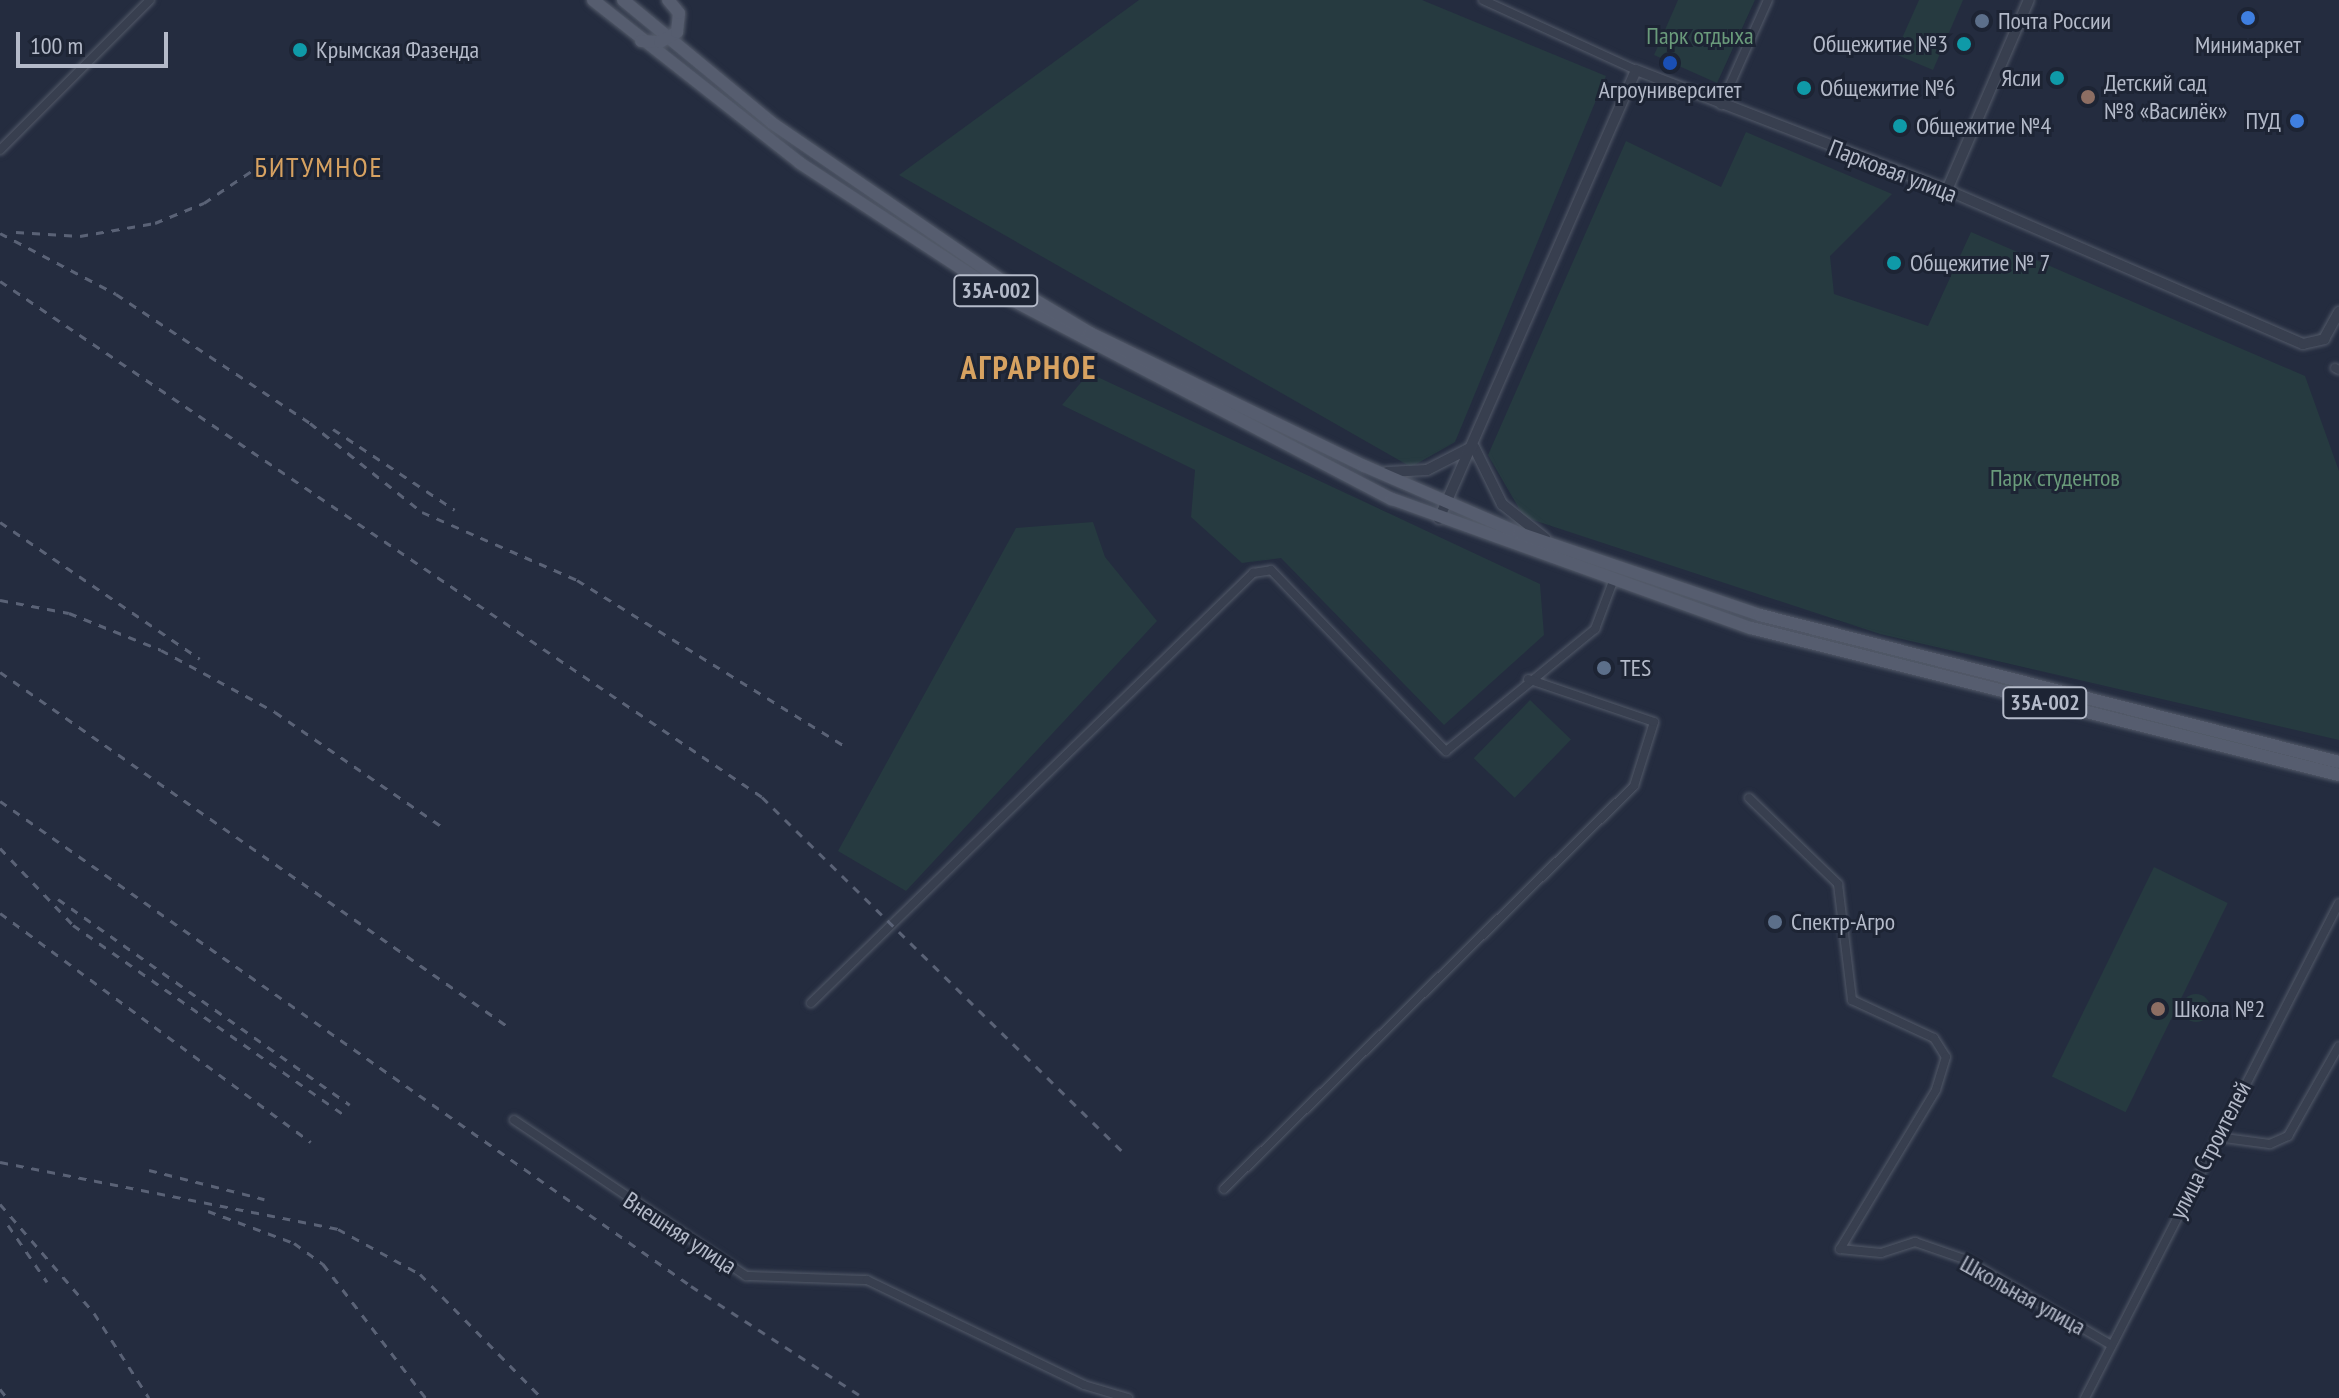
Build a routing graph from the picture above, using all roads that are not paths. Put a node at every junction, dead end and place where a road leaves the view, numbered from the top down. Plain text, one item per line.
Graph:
1 (150, 0) edge
2 (593, 0) edge
3 (623, 0) edge
4 (668, 0) edge
5 (1483, 0) edge
6 (1768, 0) edge
7 (2029, 0) edge
8 (668, 40) junction
9 (639, 41) junction
10 (1636, 70) junction
11 (1721, 105) junction
12 (0, 150) edge
13 (1947, 190) junction
14 (2339, 312) edge
15 (1474, 445) junction
16 (1364, 466) junction
17 (1446, 503) junction
18 (1439, 519) junction
19 (1562, 548) junction
20 (1612, 584) junction
21 (1528, 679) junction
22 (2338, 772) edge
23 (1749, 798) dead end
24 (2339, 903) edge
25 (811, 1003) dead end
26 (2339, 1046) edge
27 (514, 1120) dead end
28 (2217, 1137) junction
29 (1224, 1189) dead end
30 (2111, 1345) junction
31 (1128, 1398) edge
32 (2085, 1398) edge

1 - 12 street
2 - 9 main road, 35А-002
3 - 8 main road, 35А-002
4 - 8 main road
5 - 10 street, Парковая улица
6 - 11 street
7 - 13 street
8 - 9 main road
8 - 16 main road, 35А-002
9 - 18 main road, 35А-002
10 - 11 street, Парковая улица
10 - 15 street
11 - 13 street, Парковая улица
13 - 14 street, Парковая улица
15 - 16 street
15 - 17 street
15 - 19 street
16 - 17 main road, 35А-002
17 - 18 street
17 - 19 main road, 35А-002
18 - 20 main road, 35А-002
19 - 22 main road, 35А-002
20 - 21 street
20 - 22 main road, 35А-002
21 - 25 street
21 - 29 street
23 - 30 street, Школьная улица
24 - 28 street, улица Строителей
26 - 28 street
27 - 31 street, Внешняя улица
28 - 30 street, улица Строителей
30 - 32 street, улица Строителей

